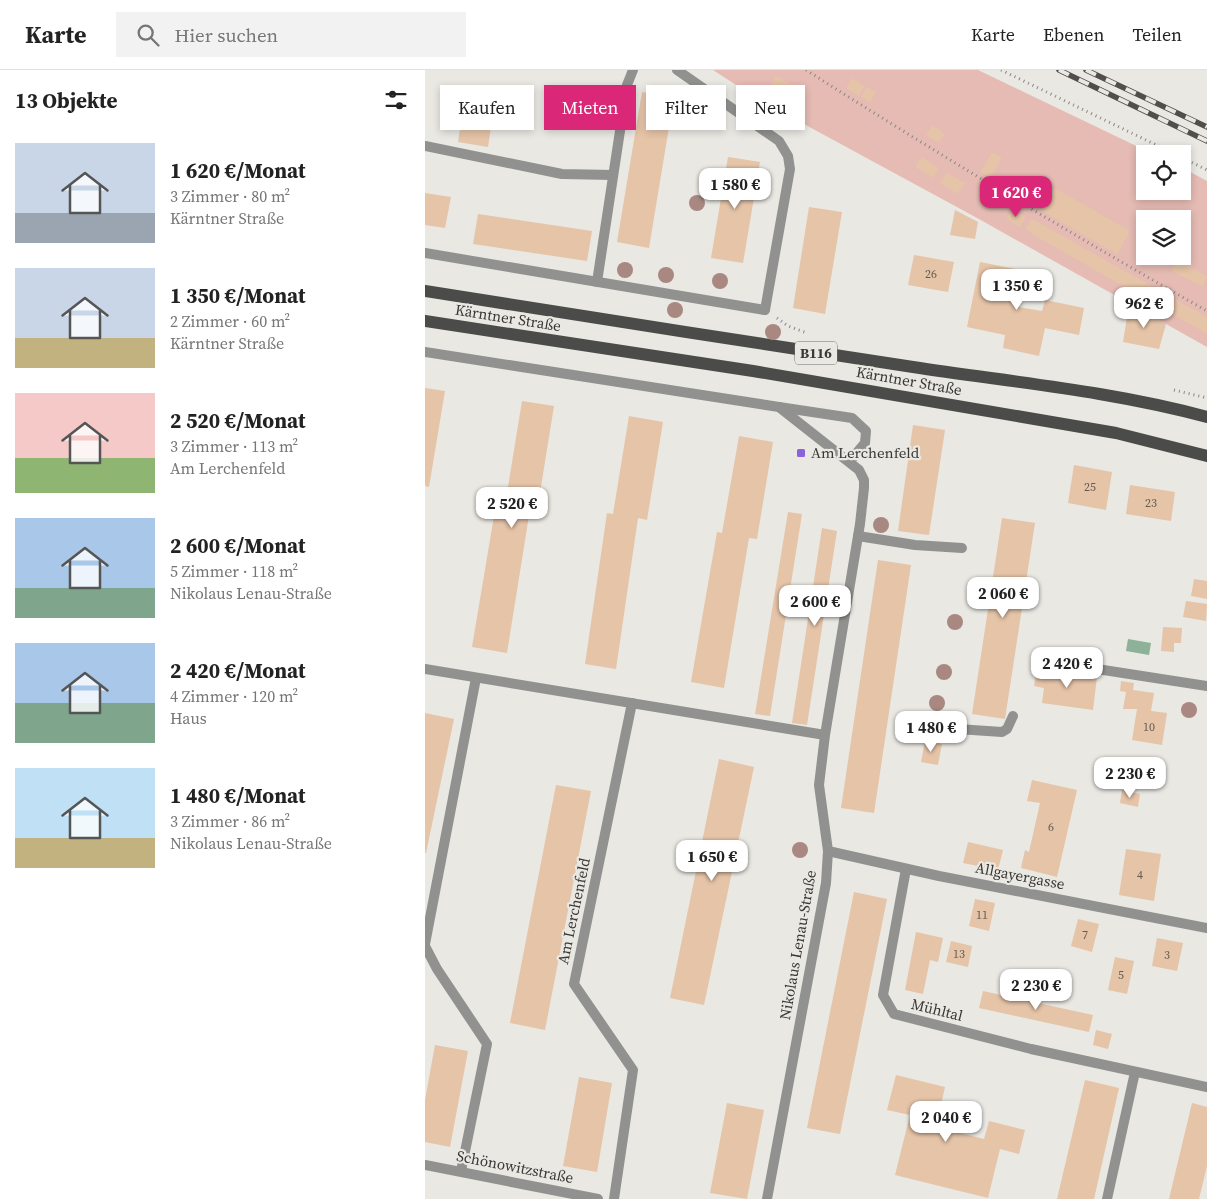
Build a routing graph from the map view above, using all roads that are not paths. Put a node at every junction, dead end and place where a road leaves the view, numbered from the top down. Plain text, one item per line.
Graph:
1 (633, 70) edge
2 (677, 70) edge
3 (425, 146) edge
4 (613, 175) junction
5 (425, 253) edge
6 (597, 282) junction
7 (425, 291) edge
8 (425, 322) edge
9 (425, 352) edge
10 (779, 407) junction
11 (1207, 417) edge
12 (1207, 456) edge
13 (850, 461) junction
14 (858, 536) junction
15 (962, 548) dead end
16 (1039, 660) dead end
17 (425, 669) edge
18 (476, 678) junction
19 (1207, 686) edge
20 (632, 702) junction
21 (1013, 716) dead end
22 (913, 726) dead end
23 (825, 735) junction
24 (828, 851) junction
25 (906, 869) junction
26 (1207, 928) edge
27 (425, 945) edge
28 (1135, 1072) junction
29 (1207, 1087) edge
30 (425, 1165) edge
31 (461, 1171) junction
32 (598, 1199) edge
33 (613, 1199) edge
34 (767, 1199) edge
35 (1107, 1199) edge

1 - 4 street
2 - 6 street
3 - 4 street
4 - 6 street
5 - 6 street
7 - 11 main road, Kärntner Straße / B116
8 - 12 main road, Kärntner Straße / B116
9 - 10 street
10 - 13 street, Nikolaus Lenau-Straße
10 - 13 street
13 - 14 street, Nikolaus Lenau-Straße
14 - 15 street
14 - 23 street, Nikolaus Lenau-Straße
16 - 19 street
17 - 18 street
18 - 20 street
18 - 27 street
20 - 23 street
20 - 33 street, Am Lerchenfeld
21 - 22 street
23 - 24 street, Nikolaus Lenau-Straße
24 - 25 street, Allgayergasse
24 - 34 street, Nikolaus Lenau-Straße
25 - 26 street, Allgayergasse
25 - 28 street, Mühltal
27 - 31 street
28 - 29 street, Mühltal
28 - 35 street
30 - 31 street, Schönowitzstraße
31 - 32 street, Schönowitzstraße

